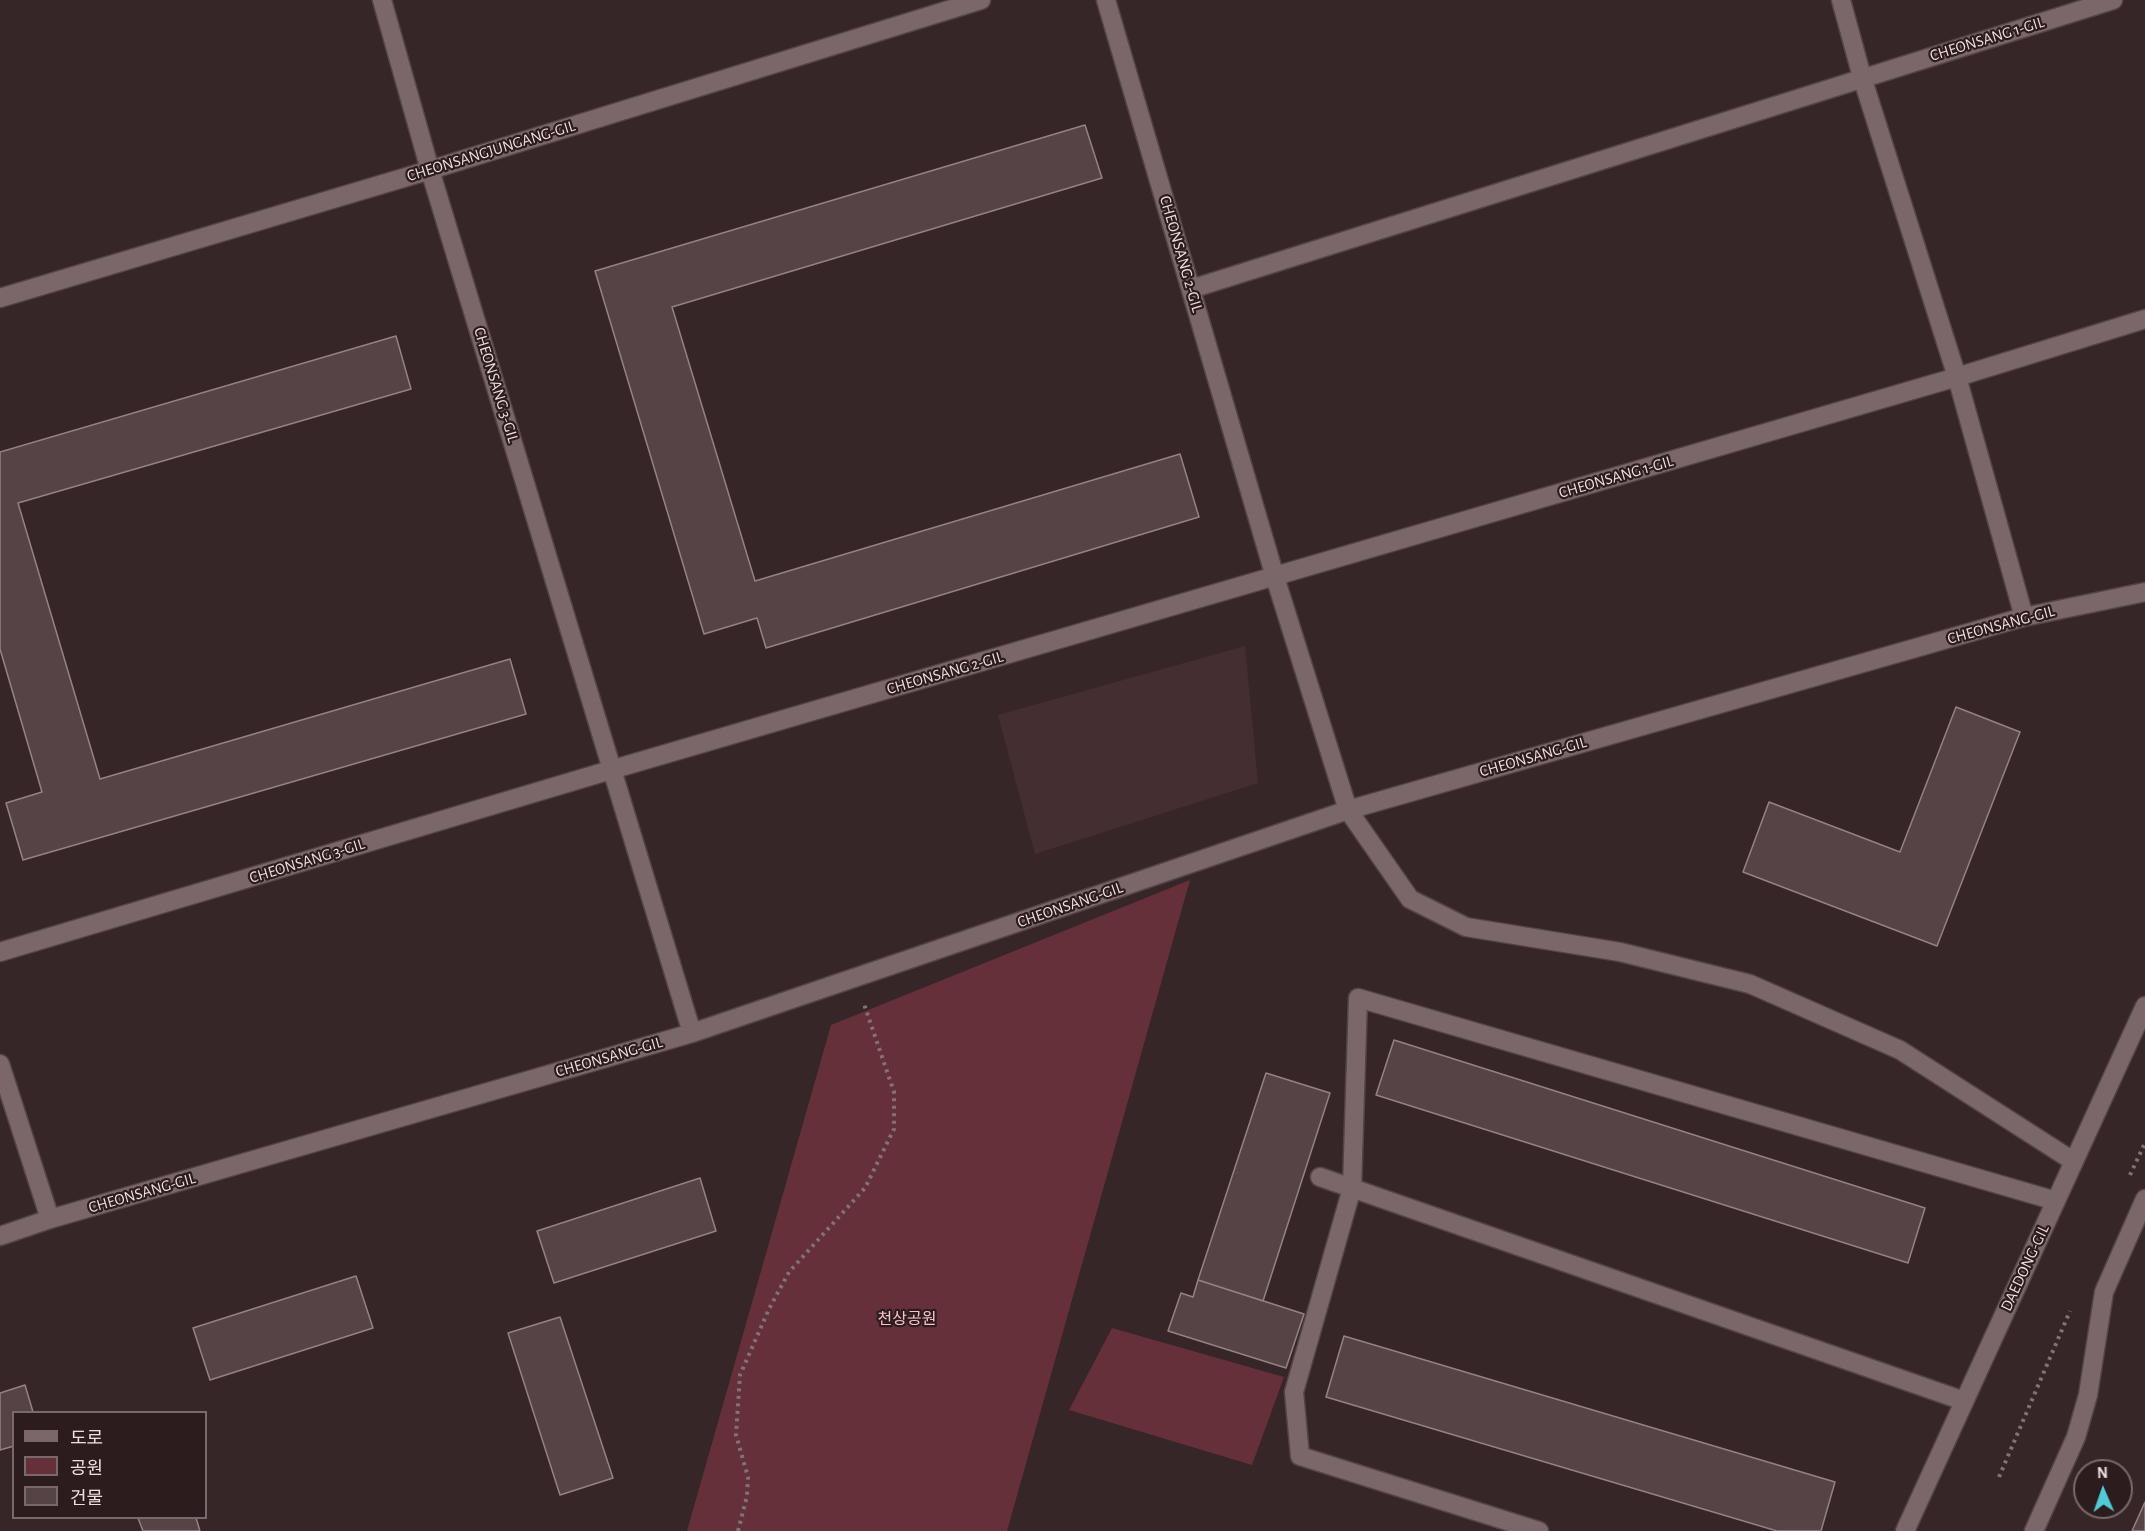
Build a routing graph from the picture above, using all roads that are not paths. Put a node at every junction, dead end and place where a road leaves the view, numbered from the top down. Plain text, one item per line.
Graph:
1 (382, 0) edge
2 (981, 0) edge
3 (1106, 0) edge
4 (1841, 0) edge
5 (2113, 0) edge
6 (1862, 77) junction
7 (430, 170) junction
8 (1191, 289) junction
9 (0, 298) edge
10 (2145, 319) edge
11 (1957, 377) junction
12 (1275, 577) junction
13 (2145, 592) edge
14 (2024, 617) junction
15 (614, 769) junction
16 (1348, 810) junction
17 (0, 952) edge
18 (2145, 1006) edge
19 (692, 1033) junction
20 (0, 1064) edge
21 (2073, 1161) junction
22 (1320, 1177) dead end
23 (1352, 1188) junction
24 (2145, 1199) edge
25 (2056, 1201) junction
26 (50, 1219) junction
27 (0, 1236) edge
28 (1964, 1401) junction
29 (1539, 1531) edge
30 (1905, 1531) edge
31 (2034, 1531) edge

1 - 7 street, CHEONSANG 3-GIL
2 - 7 street, CHEONSANGJUNGANG-GIL
3 - 8 street, CHEONSANG 2-GIL
4 - 6 street
5 - 6 street, CHEONSANG 1-GIL
6 - 8 street, CHEONSANG 1-GIL
6 - 11 street
7 - 9 street, CHEONSANGJUNGANG-GIL
7 - 15 street, CHEONSANG 3-GIL
8 - 12 street, CHEONSANG 2-GIL
10 - 11 street, CHEONSANG 1-GIL
11 - 12 street, CHEONSANG 1-GIL
11 - 14 street
12 - 15 street, CHEONSANG 2-GIL
12 - 16 street, CHEONSANG 2-GIL
13 - 14 street, CHEONSANG-GIL
14 - 16 street, CHEONSANG-GIL
15 - 17 street, CHEONSANG 3-GIL
15 - 19 street, CHEONSANG 3-GIL
16 - 19 street, CHEONSANG-GIL
16 - 21 street, CHEONSANG 2-GIL
18 - 21 street, DAEDONG-GIL
19 - 26 street, CHEONSANG-GIL
20 - 26 street
21 - 25 street, DAEDONG-GIL
22 - 23 street
23 - 25 street
23 - 28 street
23 - 29 street
24 - 31 street
25 - 28 street, DAEDONG-GIL
26 - 27 street, CHEONSANG-GIL
28 - 30 street, DAEDONG-GIL

